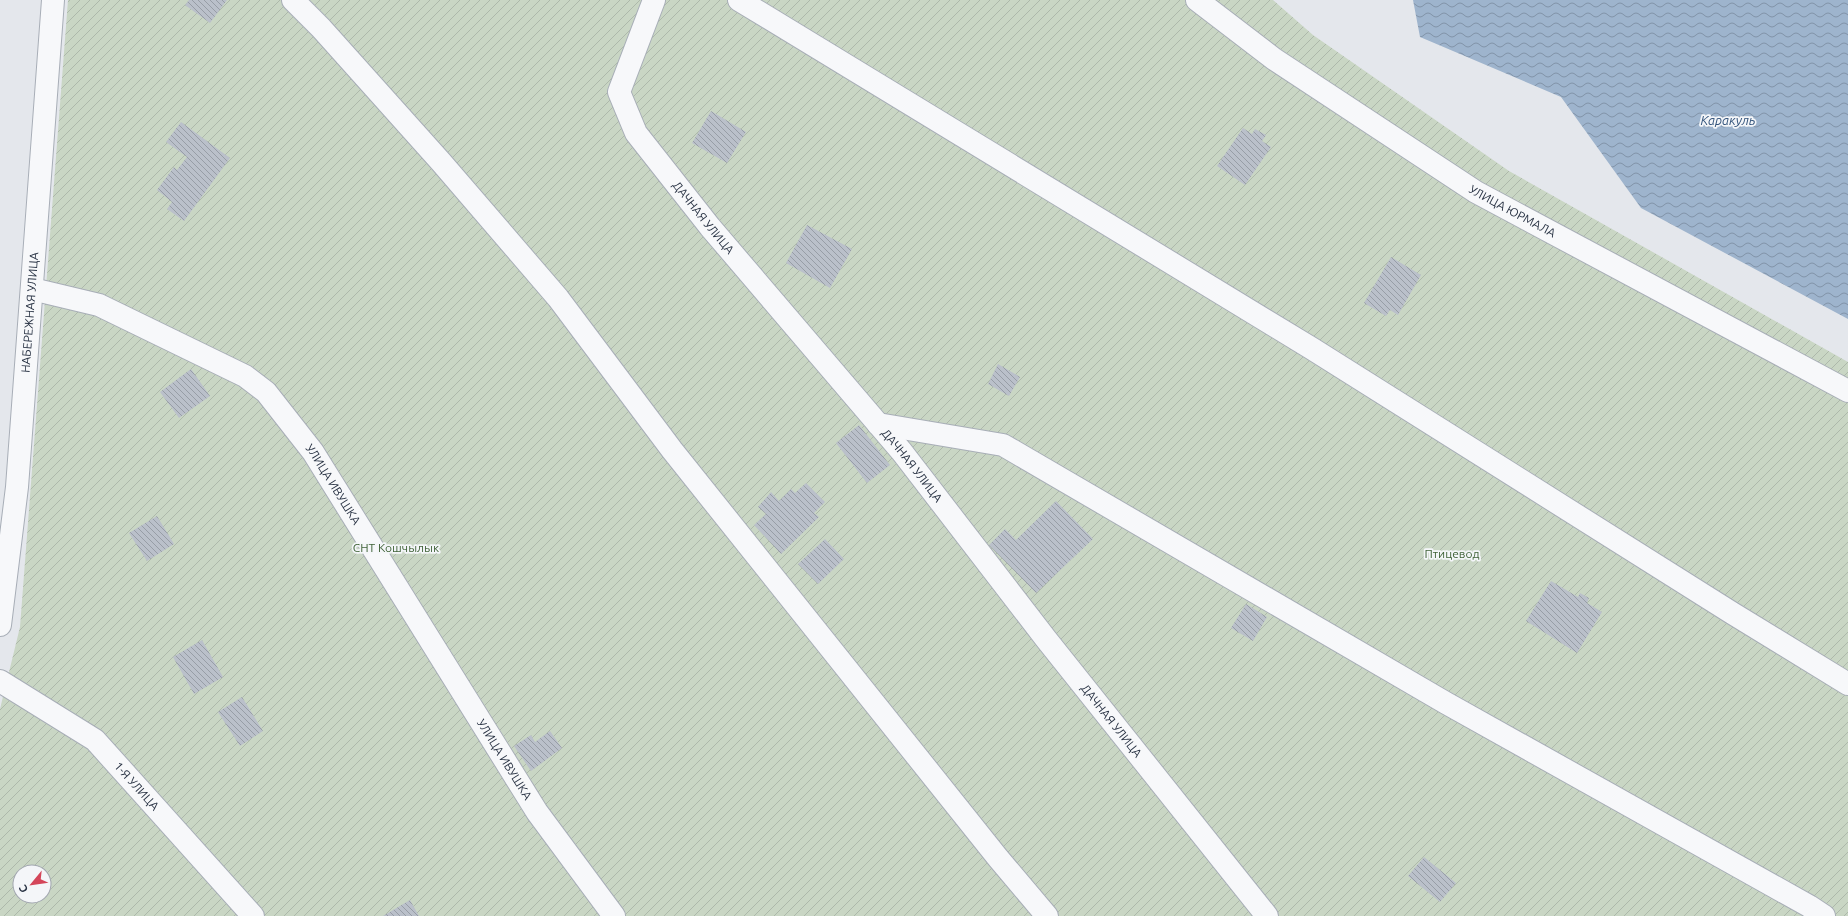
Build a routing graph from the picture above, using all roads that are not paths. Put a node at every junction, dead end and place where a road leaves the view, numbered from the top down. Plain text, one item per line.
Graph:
1 (54, 0) edge
2 (293, 0) edge
3 (654, 0) edge
4 (739, 0) edge
5 (1197, 0) edge
6 (32, 289) junction
7 (1848, 391) edge
8 (878, 424) junction
9 (0, 625) edge
10 (0, 681) edge
11 (1848, 684) edge
12 (253, 916) edge
13 (614, 916) edge
14 (1047, 916) edge
15 (1267, 916) edge
16 (1824, 916) edge

1 - 6 street, НАБЕРЕЖНАЯ УЛИЦА
2 - 14 street
3 - 8 street, ДАЧНАЯ УЛИЦА
4 - 11 street
5 - 7 street, УЛИЦА ЮРМАЛА
6 - 9 street, НАБЕРЕЖНАЯ УЛИЦА
6 - 13 street, УЛИЦА ИВУШКА
8 - 15 street, ДАЧНАЯ УЛИЦА
8 - 16 street
10 - 12 street, 1-Я УЛИЦА

